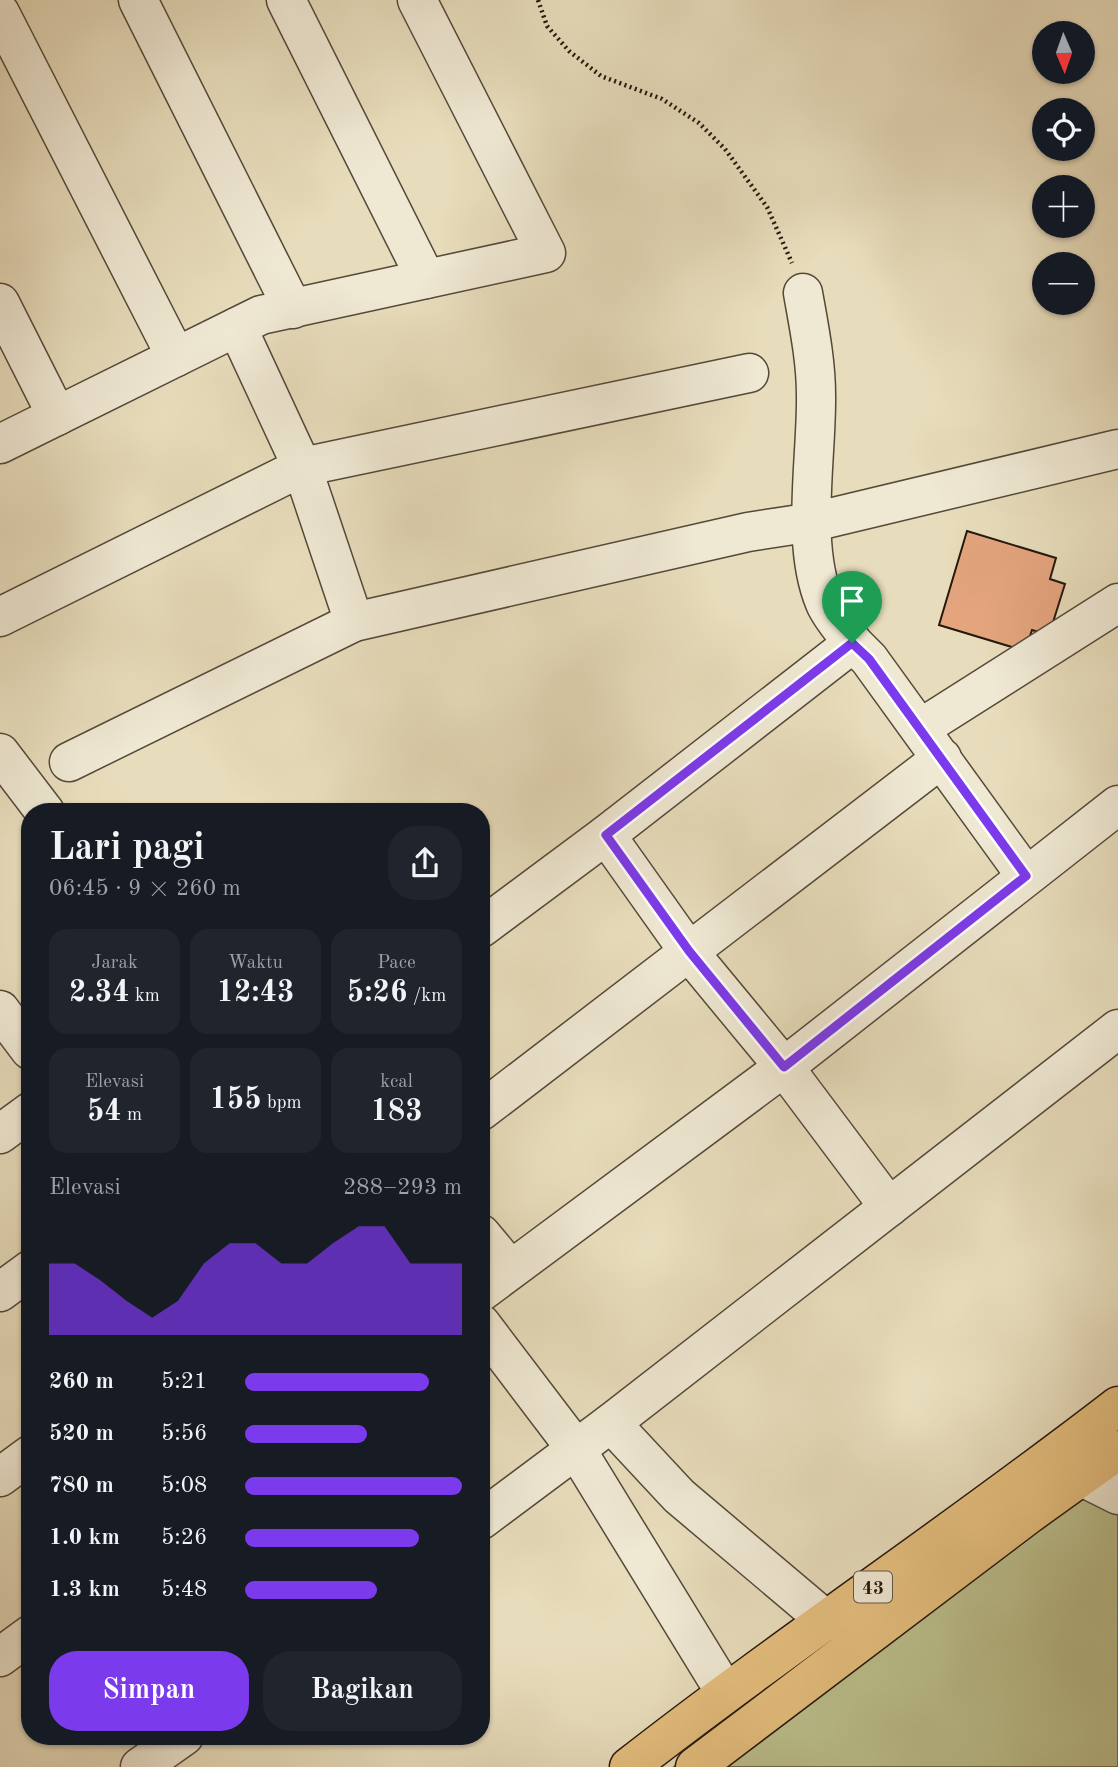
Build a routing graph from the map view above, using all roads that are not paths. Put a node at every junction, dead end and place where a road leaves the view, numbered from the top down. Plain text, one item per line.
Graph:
1 (138, 0) edge
2 (286, 0) edge
3 (417, 0) edge
4 (0, 13) edge
5 (426, 279) junction
6 (803, 293) road end
7 (0, 303) edge
8 (292, 309) junction
9 (237, 327) junction
10 (176, 357) junction
11 (749, 373) dead end
12 (57, 416) junction
13 (0, 444) edge
14 (1118, 449) edge
15 (302, 467) junction
16 (813, 522) junction
17 (1118, 603) edge
18 (0, 617) edge
19 (354, 622) junction
20 (852, 643) junction
21 (931, 743) junction
22 (69, 762) dead end
23 (6, 776) edge
24 (35, 803) edge
25 (1118, 805) edge
26 (606, 835) junction
27 (1026, 876) junction
28 (490, 921) edge
29 (689, 951) junction
30 (0, 1010) edge
31 (1118, 1029) edge
32 (21, 1038) edge
33 (784, 1067) junction
34 (490, 1104) edge
35 (21, 1119) edge
36 (0, 1134) edge
37 (888, 1207) junction
38 (490, 1264) edge
39 (495, 1281) edge
40 (490, 1336) edge
41 (1118, 1406) edge
42 (611, 1423) junction
43 (576, 1449) junction
44 (1118, 1450) edge
45 (21, 1462) edge
46 (1080, 1476) junction
47 (0, 1477) edge
48 (1118, 1494) edge
49 (490, 1513) edge
50 (827, 1621) junction
51 (21, 1642) edge
52 (0, 1657) edge
53 (725, 1692) junction
54 (171, 1745) edge
55 (140, 1767) edge
56 (629, 1767) edge
57 (695, 1767) edge

1 - 8 street
2 - 5 street
3 - 5 street
4 - 10 street
5 - 8 street
6 - 16 street
7 - 12 street
8 - 9 street
9 - 10 street
9 - 15 street
10 - 12 street
11 - 15 street
12 - 13 street
14 - 16 street
15 - 18 street
15 - 19 street
16 - 19 street
16 - 20 street
17 - 21 street
19 - 22 street
20 - 21 street
20 - 26 street
21 - 27 street
21 - 29 street
23 - 24 street
25 - 27 street
26 - 28 street
26 - 29 street
27 - 33 street
29 - 33 street
29 - 34 street
30 - 32 street
31 - 37 street
33 - 37 street
33 - 39 street
35 - 36 street
37 - 42 street
38 - 39 street
40 - 43 street
41 - 50 highway, 43
42 - 43 street
42 - 50 street
43 - 49 street
43 - 53 street
44 - 46 highway, 43
45 - 47 street
46 - 48 street
46 - 57 highway, 43
50 - 53 highway, 43
51 - 52 street
53 - 56 highway, 43
54 - 55 street

